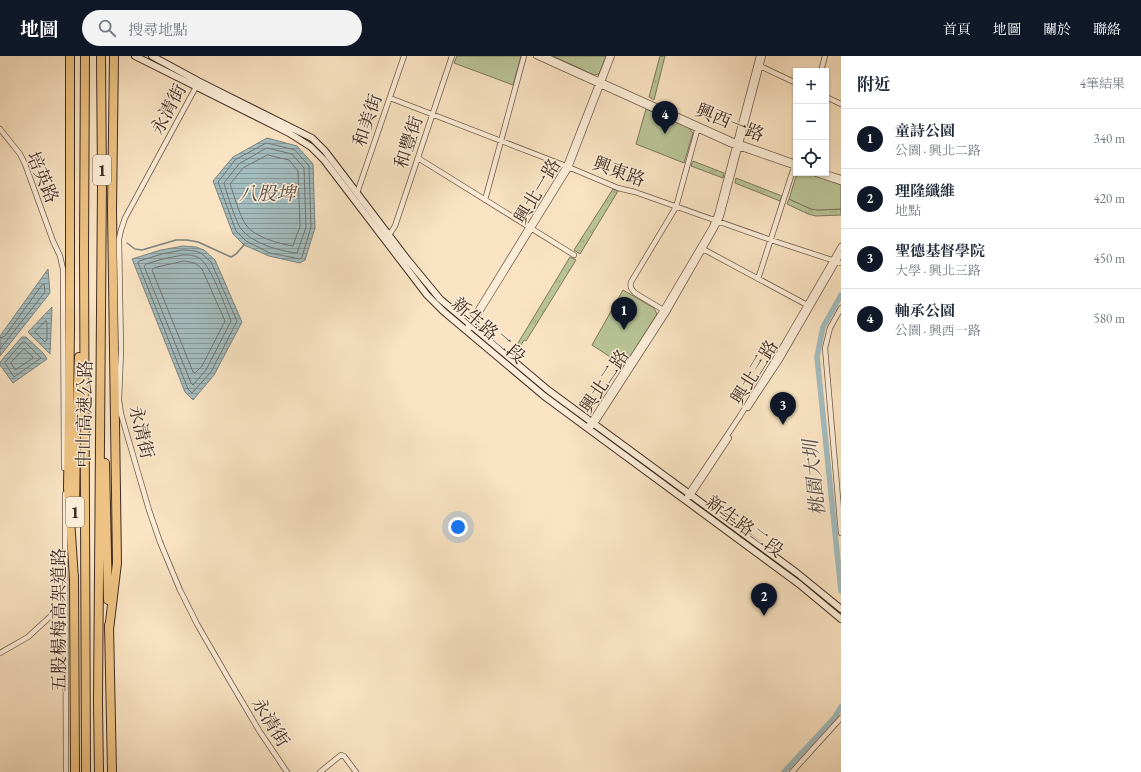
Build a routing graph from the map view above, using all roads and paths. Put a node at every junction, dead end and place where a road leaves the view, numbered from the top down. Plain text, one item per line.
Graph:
1 (70, 56) edge
2 (85, 56) edge
3 (101, 56) edge
4 (114, 56) edge
5 (135, 56) edge
6 (152, 56) edge
7 (404, 56) edge
8 (452, 56) edge
9 (524, 56) edge
10 (536, 56) edge
11 (544, 56) edge
12 (608, 56) edge
13 (612, 56) edge
14 (759, 56) edge
15 (763, 56) edge
16 (825, 56) edge
17 (759, 65) junction
18 (822, 68) edge
19 (793, 82) edge
20 (600, 83) junction
21 (197, 84) junction
22 (390, 98) junction
23 (829, 98) edge
24 (841, 104) edge
25 (431, 114) junction
26 (698, 127) junction
27 (0, 129) edge
28 (502, 141) junction
29 (738, 145) junction
30 (418, 158) junction
31 (793, 164) edge
32 (567, 167) junction
33 (793, 174) edge
34 (829, 174) edge
35 (823, 176) edge
36 (841, 178) edge
37 (841, 182) edge
38 (357, 193) junction
39 (485, 200) junction
40 (676, 207) junction
41 (716, 222) junction
42 (530, 228) junction
43 (390, 235) junction
44 (771, 240) junction
45 (841, 246) edge
46 (702, 248) junction
47 (84, 252) junction
48 (841, 254) edge
49 (574, 255) dead end
50 (837, 262) edge
51 (758, 278) junction
52 (102, 285) junction
53 (808, 306) junction
54 (841, 308) edge
55 (665, 311) junction
56 (469, 327) junction
57 (592, 423) junction
58 (587, 428) junction
59 (690, 495) junction
60 (686, 501) junction
61 (841, 533) edge
62 (74, 578) junction
63 (65, 608) junction
64 (841, 609) edge
65 (841, 619) edge
66 (109, 630) junction
67 (0, 653) edge
68 (841, 718) edge
69 (66, 772) edge
70 (75, 772) edge
71 (86, 772) edge
72 (99, 772) edge
73 (112, 772) edge
74 (287, 772) edge
75 (320, 772) edge
76 (356, 772) edge
77 (792, 772) edge

1 - 62 highway
2 - 47 highway, 中山高速公路 / 1
3 - 52 highway, 中山高速公路 / 1
4 - 66 highway
5 - 21 main road, 新生路二段
6 - 21 main road, 新生路二段
7 - 22 street, 和美街
8 - 25 street, 和豐街
9 - 28 street
10 - 20 street
11 - 20 street
12 - 20 street
13 - 20 street
14 - 17 street, 興北二路
15 - 17 street, 興北二路
16 - 18 street
17 - 19 street
17 - 29 street, 興北二路
20 - 26 street, 興西一路
20 - 32 street, 興北一路
21 - 38 main road, 新生路二段
21 - 56 main road, 新生路二段
21 - 74 street, 永清街
22 - 25 street, 興東路
22 - 38 street, 和美街
23 - 24 street
25 - 28 street, 興東路
25 - 30 street, 和豐街
26 - 29 street, 興西一路
26 - 40 street
27 - 63 street, 培英路
28 - 32 street, 興東路
28 - 39 street
29 - 31 street, 興西一路
29 - 41 street, 興北二路
30 - 39 street
30 - 43 street, 和豐街
32 - 40 street, 興東路
32 - 42 street, 興北一路
33 - 44 street
34 - 36 street
35 - 37 street
38 - 43 main road, 新生路二段
39 - 42 street
40 - 41 street, 興東路
40 - 55 street
41 - 44 street, 興東路
41 - 46 street, 興北二路
42 - 49 street
42 - 56 street, 興北一路
43 - 56 main road, 新生路二段
44 - 50 street, 興東路
44 - 51 street
45 - 50 street
46 - 51 street
46 - 55 street, 興北二路
47 - 62 highway, 五股楊梅高架道路 / 1
47 - 71 highway, 中山高速公路 / 1
48 - 50 street
50 - 53 street, 興北三路
51 - 53 street
52 - 66 highway, 1
52 - 72 highway, 中山高速公路 / 1
53 - 59 street, 興北三路
54 - 61 street
55 - 57 street, 興北二路
56 - 57 main road, 新生路二段
56 - 58 main road, 新生路二段
57 - 58 street, 興北二路
57 - 59 main road, 新生路二段
58 - 60 main road, 新生路二段
59 - 60 street, 興北三路
59 - 64 main road, 新生路二段
60 - 65 main road, 新生路二段
62 - 70 highway, 五股楊梅高架道路 / 1
63 - 67 street
63 - 69 street, 培英路
66 - 73 highway, 1
68 - 77 street
75 - 76 street

